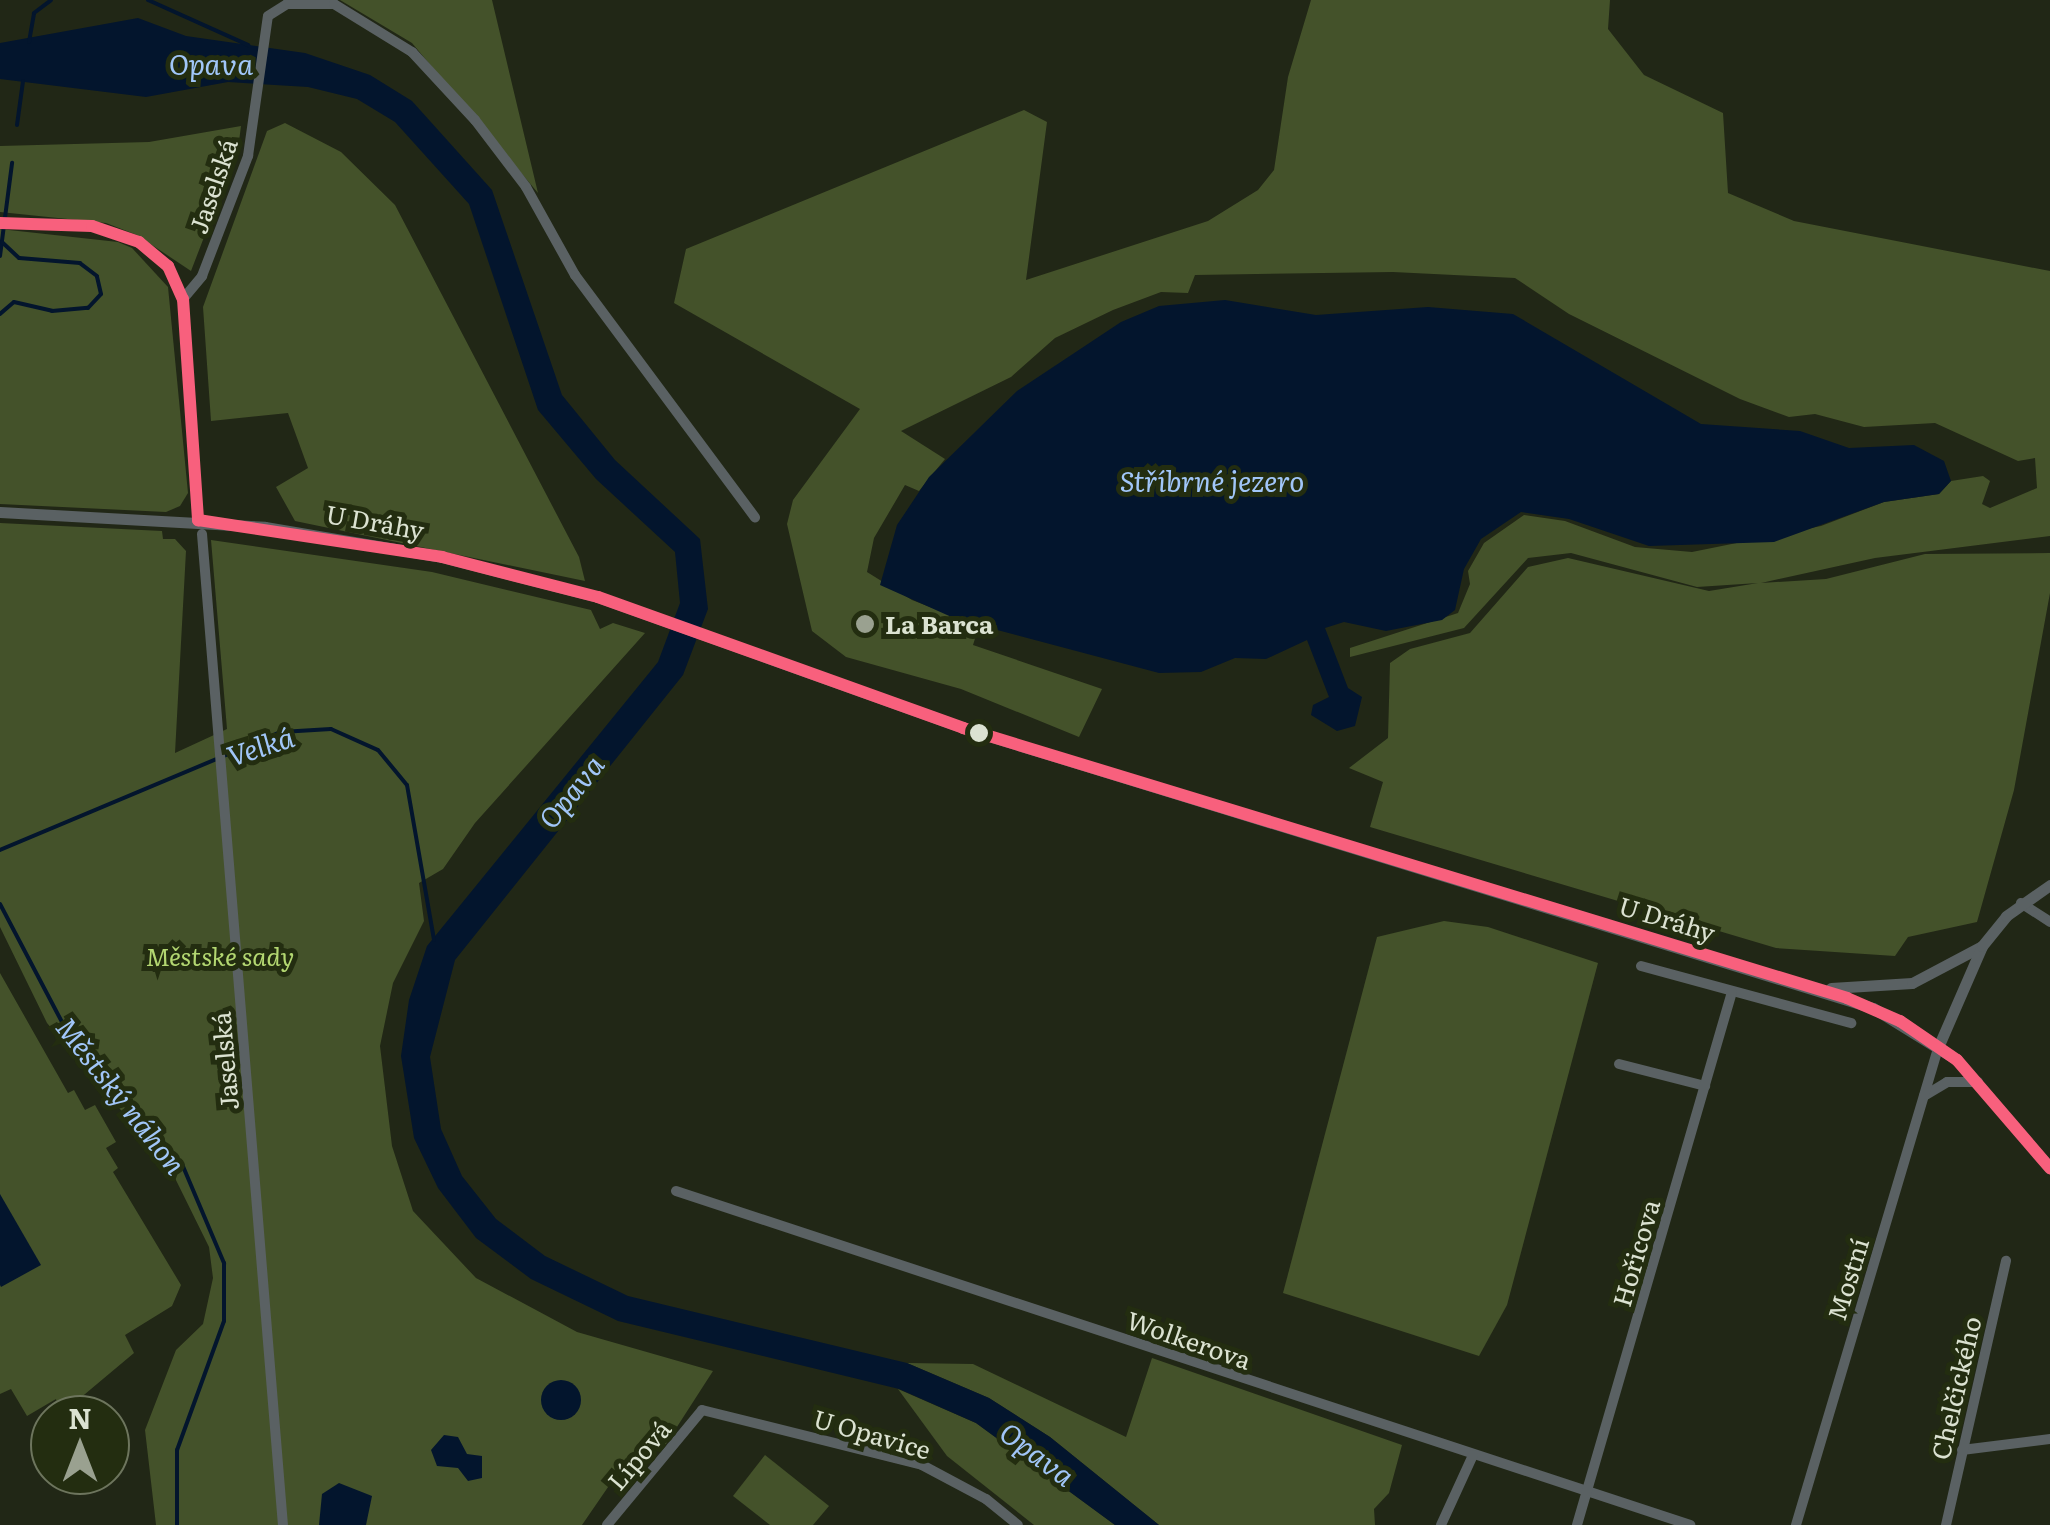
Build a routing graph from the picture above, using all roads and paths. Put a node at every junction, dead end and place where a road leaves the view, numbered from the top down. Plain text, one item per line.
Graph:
1 (5, 222) edge
2 (183, 299) junction
3 (0, 512) edge
4 (755, 518) dead end
5 (198, 520) junction
6 (202, 534) dead end
7 (2050, 884) edge
8 (2021, 903) junction
9 (2050, 922) edge
10 (1982, 946) junction
11 (1642, 966) dead end
12 (1816, 988) junction
13 (1732, 992) junction
14 (1851, 1023) dead end
15 (1939, 1046) junction
16 (1619, 1064) dead end
17 (1981, 1082) junction
18 (1705, 1086) junction
19 (1924, 1097) junction
20 (2050, 1168) edge
21 (676, 1191) dead end
22 (2006, 1261) dead end
23 (702, 1410) joint
24 (2050, 1439) edge
25 (1962, 1450) junction
26 (1473, 1455) junction
27 (1588, 1491) junction
28 (284, 1525) edge
29 (607, 1525) edge
30 (1018, 1525) edge
31 (1440, 1525) edge
32 (1577, 1525) edge
33 (1690, 1525) edge
34 (1796, 1525) edge
35 (1946, 1525) edge

1 - 2 street
2 - 4 street, Jaselská
2 - 5 street
3 - 5 street, U Dráhy
5 - 12 street, U Dráhy
6 - 28 street, Jaselská
7 - 8 street, U Dráhy
8 - 9 street
8 - 10 street, U Dráhy
10 - 12 street, U Dráhy
10 - 15 street, U Dráhy
11 - 13 street
12 - 15 street, U Dráhy
13 - 14 street
13 - 18 street, Hořicova
15 - 17 street
15 - 19 street, Mostní
16 - 18 street
17 - 19 street
17 - 20 street
18 - 27 street, Hořicova
19 - 34 street, Mostní
21 - 26 street, Wolkerova
22 - 25 street, Chelčického
23 - 29 street, Lípová
23 - 30 street, U Opavice
24 - 25 street
25 - 35 street, Chelčického
26 - 27 street, Wolkerova
26 - 31 street
27 - 32 street, Hořicova
27 - 33 street, Wolkerova

